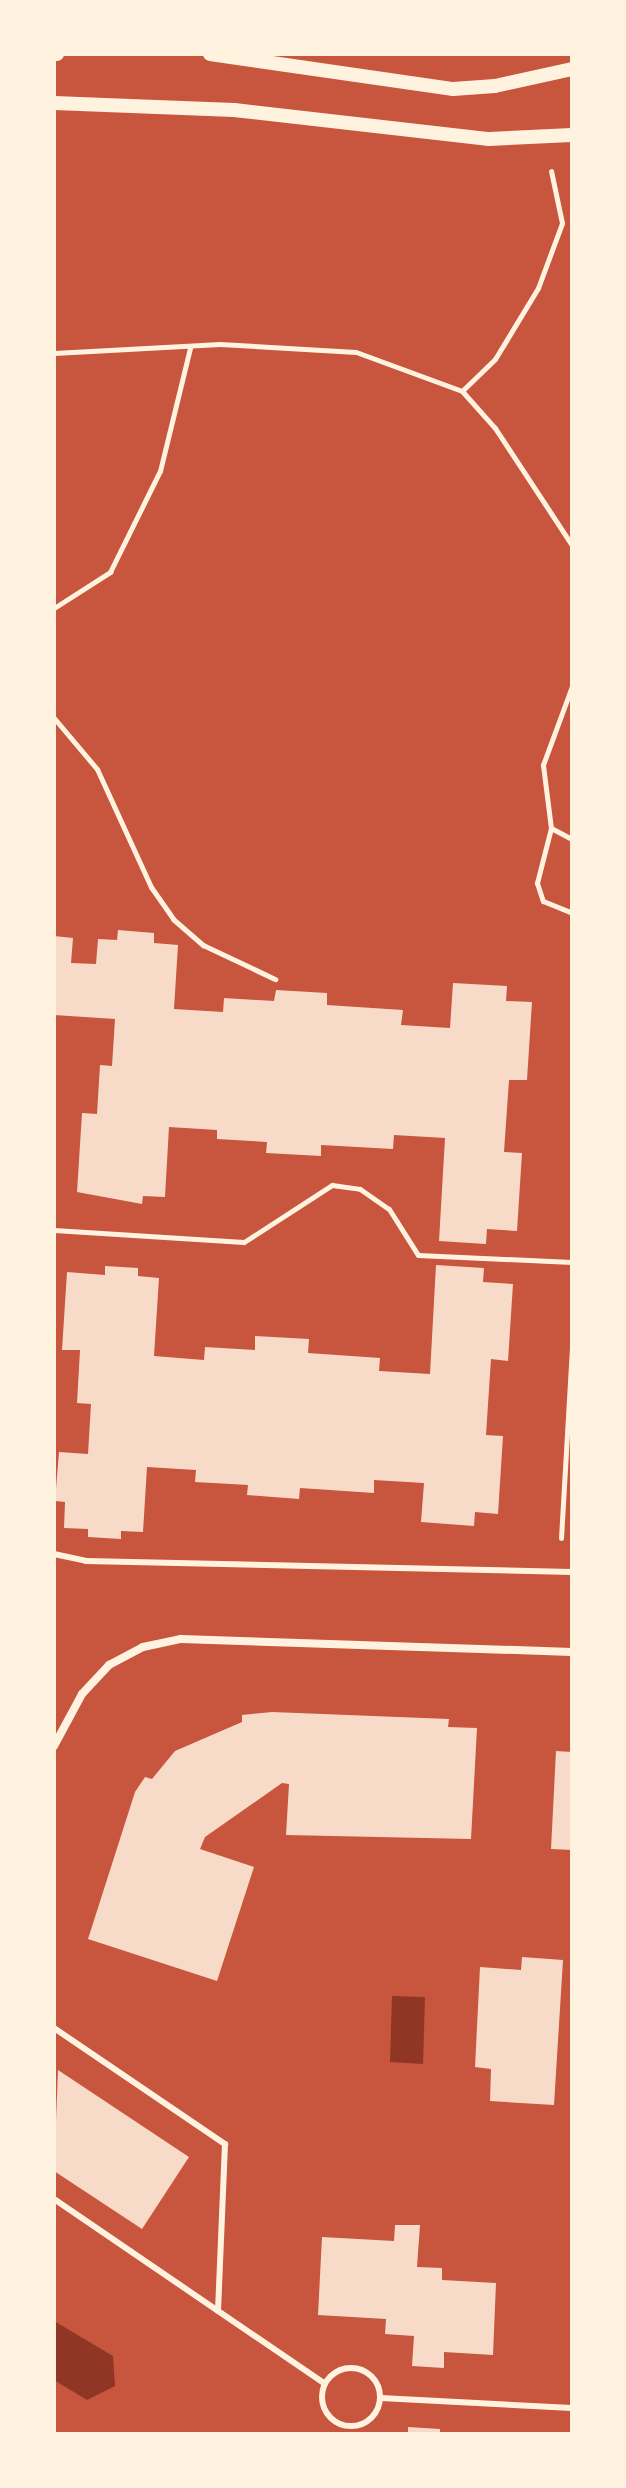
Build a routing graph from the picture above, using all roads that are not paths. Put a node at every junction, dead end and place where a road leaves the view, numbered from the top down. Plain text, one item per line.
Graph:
1 (210, 54) edge
2 (572, 69) edge
3 (54, 103) edge
4 (572, 135) edge
5 (54, 1554) edge
6 (572, 1572) edge
7 (572, 1652) edge
8 (54, 1746) edge
9 (54, 2028) edge
10 (54, 2199) edge
11 (218, 2311) junction
12 (325, 2384) junction
13 (381, 2398) junction
14 (572, 2408) edge

1 - 2 street
3 - 4 street
5 - 6 lane
7 - 8 street
9 - 11 lane
10 - 11 lane
11 - 12 lane
12 - 13 lane
12 - 13 lane
13 - 14 lane

